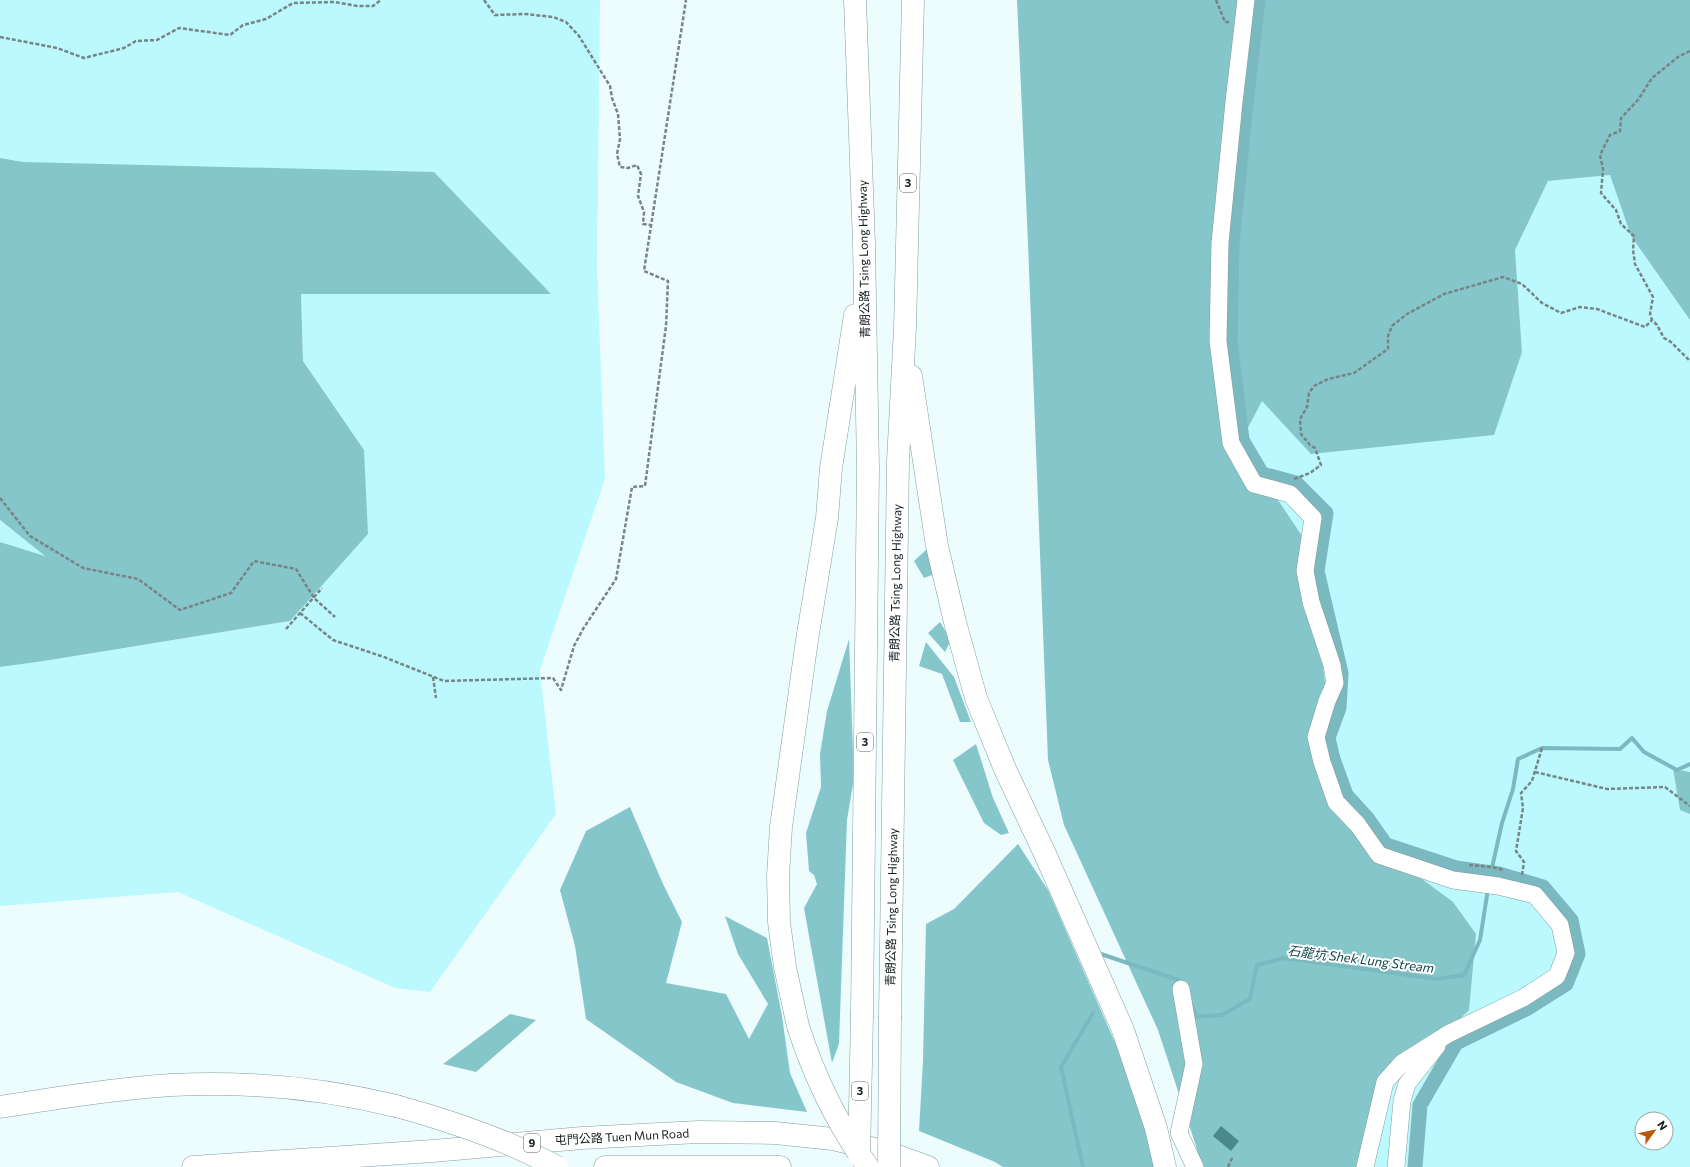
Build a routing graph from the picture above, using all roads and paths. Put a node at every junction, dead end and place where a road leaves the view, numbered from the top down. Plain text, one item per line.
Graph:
1 (381, 0) edge
2 (484, 0) edge
3 (686, 0) edge
4 (855, 0) edge
5 (913, 0) edge
6 (1216, 0) edge
7 (1246, 0) edge
8 (1244, 22) junction
9 (0, 37) edge
10 (1690, 51) edge
11 (651, 226) junction
12 (864, 244) junction
13 (1652, 320) junction
14 (905, 328) junction
15 (1690, 361) edge
16 (1295, 478) dead end
17 (0, 498) edge
18 (322, 588) dead end
19 (314, 598) junction
20 (300, 613) junction
21 (335, 617) dead end
22 (286, 629) dead end
23 (433, 677) junction
24 (436, 698) dead end
25 (1542, 748) dead end
26 (1535, 772) junction
27 (1690, 806) edge
28 (1465, 865) dead end
29 (1511, 872) dead end
30 (1517, 874) dead end
31 (1181, 989) dead end
32 (1448, 1034) junction
33 (0, 1107) edge
34 (1233, 1156) dead end
35 (869, 1157) edge
36 (193, 1167) edge
37 (557, 1167) edge
38 (605, 1167) edge
39 (780, 1167) edge
40 (859, 1167) edge
41 (889, 1167) edge
42 (928, 1167) edge
43 (1165, 1167) edge
44 (1194, 1167) edge
45 (1228, 1167) edge
46 (1365, 1167) edge
47 (1396, 1167) edge

1 - 9 path
2 - 11 path
3 - 11 path
4 - 12 highway, 青朗公路 Tsing Long Highway / 3
5 - 14 highway, 青朗公路 Tsing Long Highway / 3
6 - 8 path
7 - 8 lane
8 - 32 lane
10 - 13 path
11 - 23 path
12 - 35 highway, bridge
12 - 40 highway, 青朗公路 Tsing Long Highway / 3, bridge
13 - 15 path
13 - 16 path
14 - 41 highway, 青朗公路 Tsing Long Highway / 3, bridge
14 - 43 highway
17 - 19 path
18 - 19 path
19 - 20 path
19 - 21 path
20 - 22 path
20 - 23 path
23 - 24 path
25 - 26 path
26 - 27 path
26 - 30 path
28 - 29 path
31 - 44 lane
32 - 46 lane
32 - 47 lane
33 - 37 highway, bridge
34 - 45 path
35 - 36 highway, 屯門公路 Tuen Mun Road / 9
35 - 42 highway, 屯門公路 Tuen Mun Road / 9
38 - 39 highway

